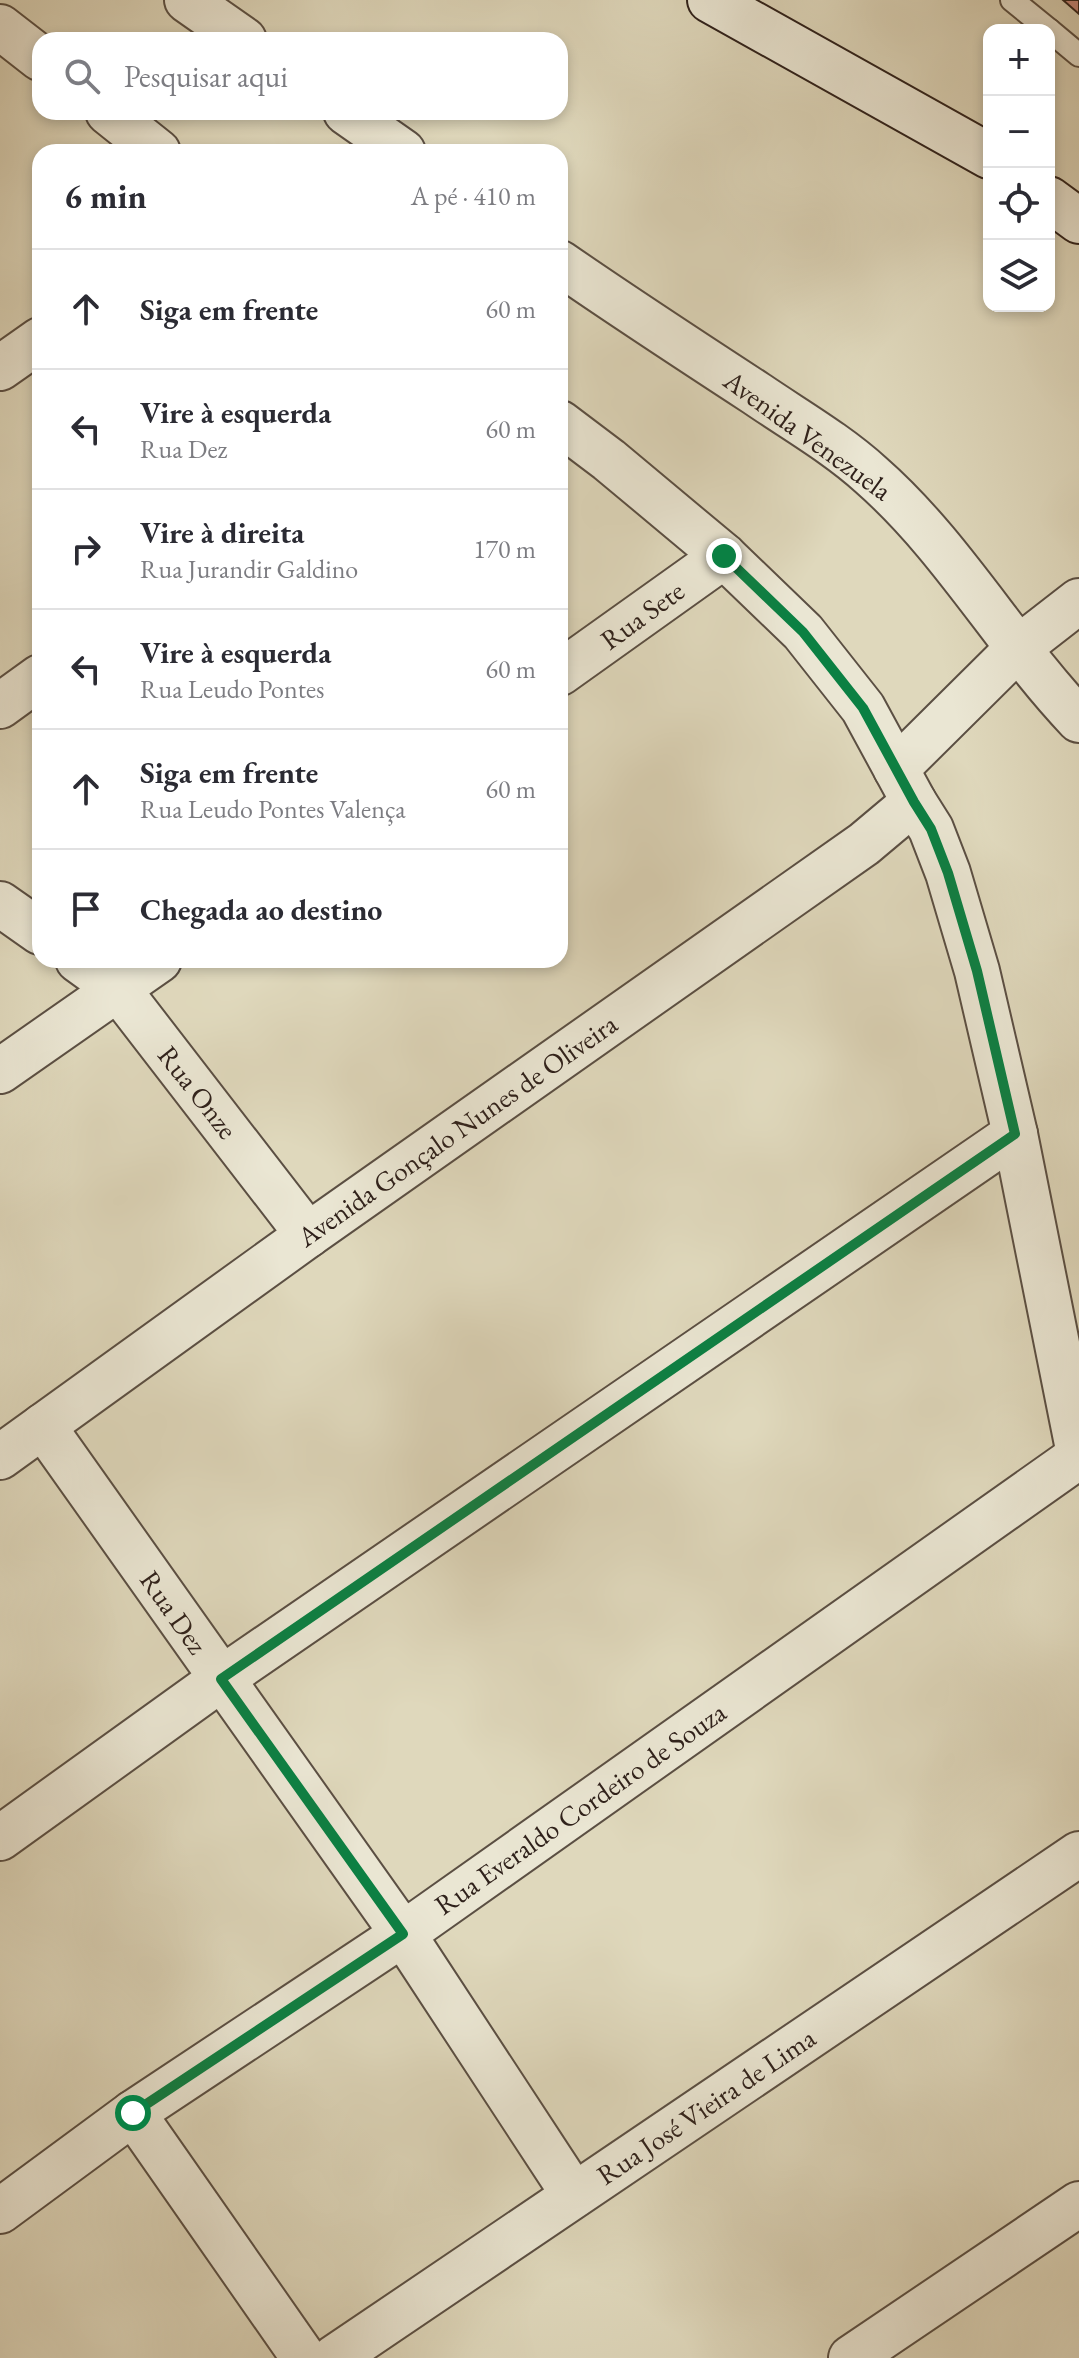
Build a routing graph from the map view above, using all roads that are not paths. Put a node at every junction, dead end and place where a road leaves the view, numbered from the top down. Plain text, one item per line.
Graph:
1 (187, 0) edge
2 (710, 0) edge
3 (1012, 0) edge
4 (1042, 24) edge
5 (0, 27) edge
6 (233, 32) edge
7 (1055, 35) edge
8 (32, 52) edge
9 (1079, 55) edge
10 (118, 120) edge
11 (357, 120) edge
12 (148, 144) edge
13 (392, 144) edge
14 (983, 153) edge
15 (1055, 203) edge
16 (1079, 221) edge
17 (568, 268) edge
18 (32, 346) edge
19 (0, 368) edge
20 (568, 429) edge
21 (724, 556) junction
22 (1079, 601) edge
23 (1017, 649) junction
24 (568, 667) edge
25 (32, 683) edge
26 (0, 706) edge
27 (1079, 720) edge
28 (905, 786) junction
29 (0, 904) edge
30 (32, 926) edge
31 (89, 968) edge
32 (148, 968) edge
33 (118, 989) junction
34 (0, 1071) edge
35 (1015, 1134) junction
36 (308, 1235) junction
37 (43, 1426) junction
38 (1079, 1455) edge
39 (0, 1457) edge
40 (221, 1679) junction
41 (0, 1838) edge
42 (1079, 1854) edge
43 (403, 1934) junction
44 (133, 2113) junction
45 (574, 2195) junction
46 (1079, 2204) edge
47 (0, 2211) edge
48 (304, 2358) edge
49 (334, 2358) edge
50 (851, 2358) edge

1 - 6 street
2 - 14 street
3 - 4 lane
5 - 8 street
7 - 9 lane
10 - 12 street
11 - 13 street
15 - 16 street
17 - 23 street, Avenida Venezuela
18 - 19 street
20 - 21 street
21 - 24 street, Rua Sete
21 - 28 street
22 - 23 street, Avenida Gonçalo Nunes de Oliveira
23 - 27 street, Avenida Venezuela
23 - 28 street, Avenida Gonçalo Nunes de Oliveira
25 - 26 street
28 - 35 street
28 - 36 street, Avenida Gonçalo Nunes de Oliveira
29 - 30 street
31 - 33 street, Rua Onze
32 - 33 street
33 - 34 street
33 - 36 street, Rua Onze
35 - 38 street
35 - 40 street
36 - 37 street, Avenida Gonçalo Nunes de Oliveira
37 - 39 street, Avenida Gonçalo Nunes de Oliveira
37 - 40 street, Rua Dez
38 - 43 street, Rua Everaldo Cordeiro de Souza
40 - 41 street
40 - 43 street, Rua Dez
42 - 45 street, Rua José Vieira de Lima
43 - 44 street, Rua Everaldo Cordeiro de Souza
43 - 45 street, Rua Dez
44 - 47 street, Rua Everaldo Cordeiro de Souza
44 - 48 street
45 - 49 street, Rua José Vieira de Lima
46 - 50 street

